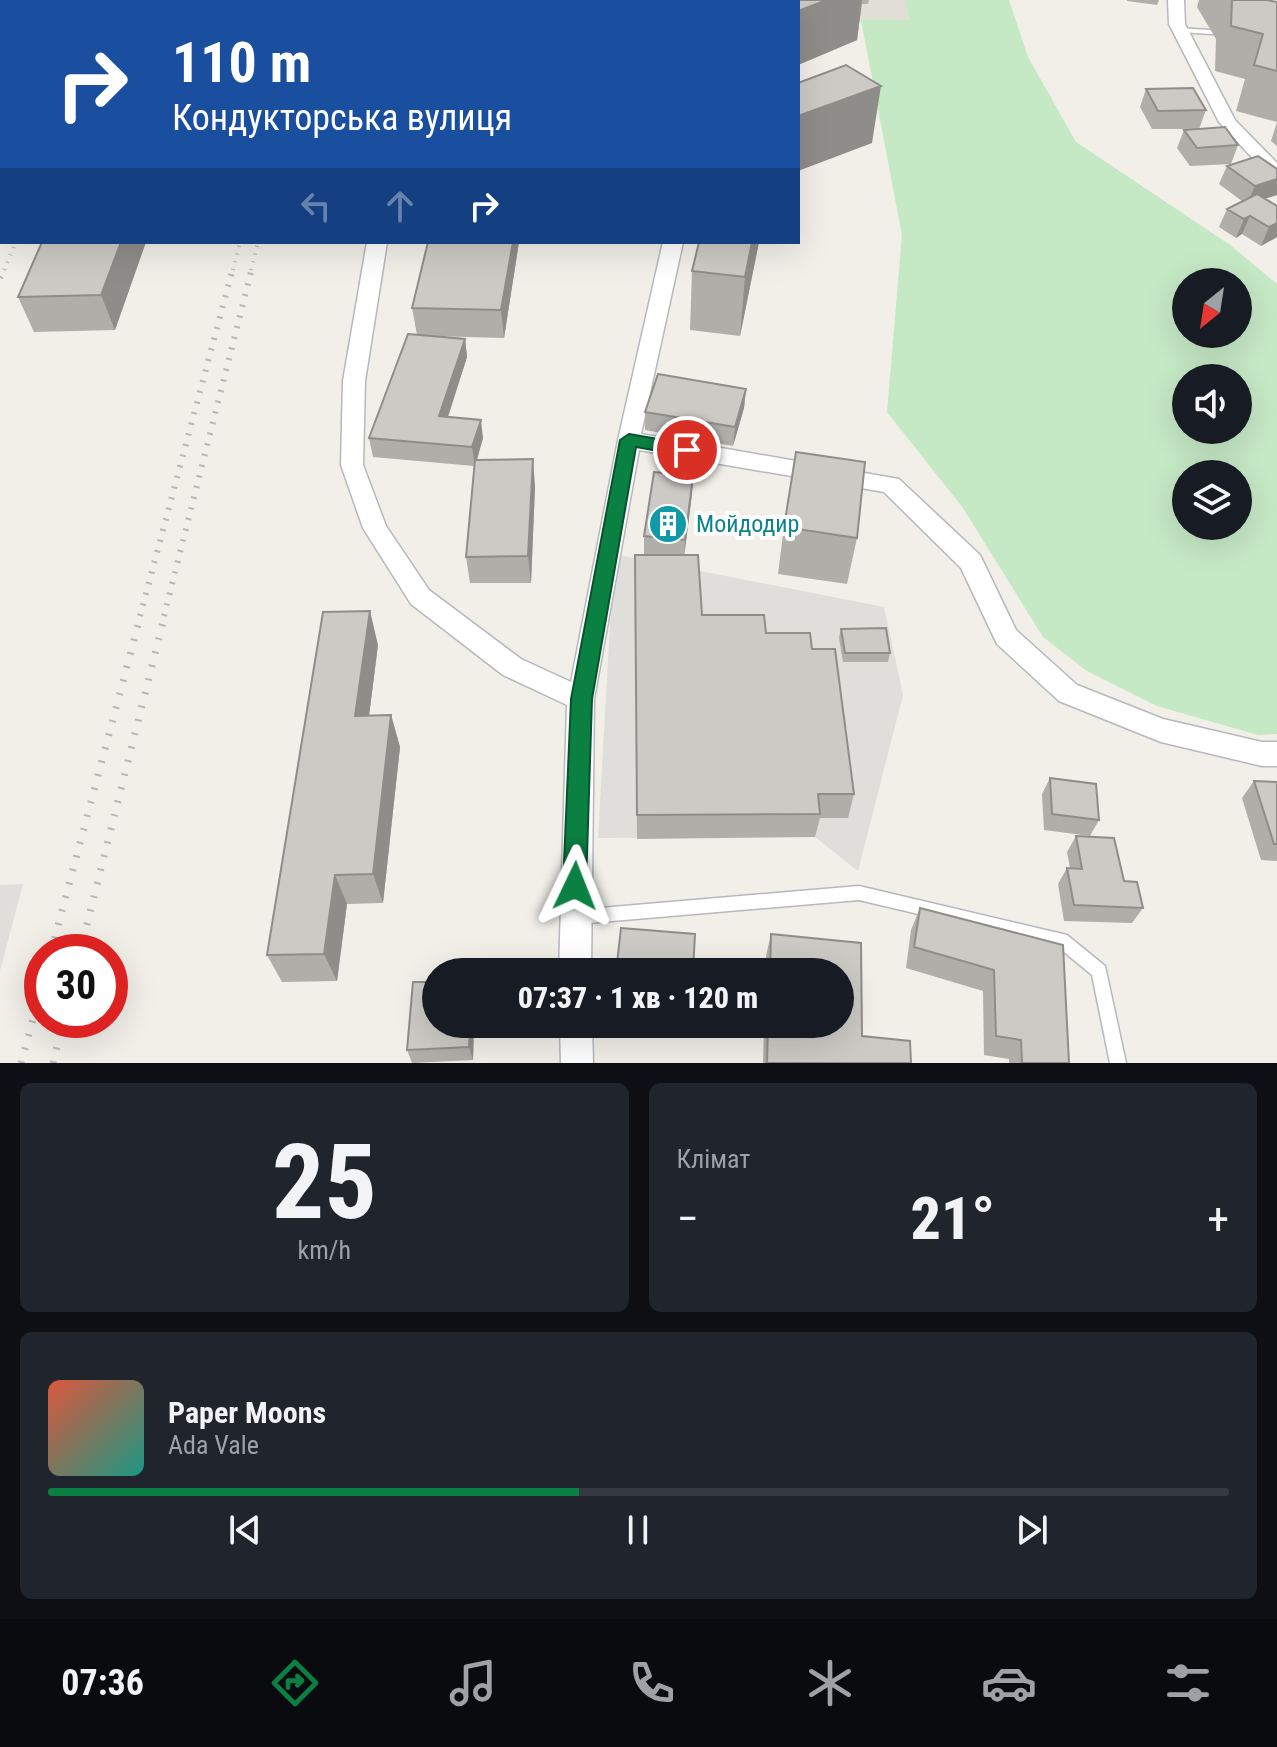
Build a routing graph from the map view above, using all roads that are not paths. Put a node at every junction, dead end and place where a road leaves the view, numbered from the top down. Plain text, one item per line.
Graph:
1 (1176, 0) edge
2 (1180, 30) junction
3 (1237, 35) edge
4 (1277, 174) edge
5 (377, 244) edge
6 (673, 244) edge
7 (629, 440) junction
8 (581, 699) junction
9 (1277, 754) edge
10 (574, 917) junction
11 (575, 958) edge
12 (576, 1038) edge
13 (577, 1063) edge
14 (1118, 1063) edge

1 - 2 street
2 - 3 lane
2 - 4 street
5 - 8 street
6 - 7 street
7 - 8 street
7 - 9 street
8 - 10 street
10 - 11 street
10 - 14 lane
12 - 13 street

